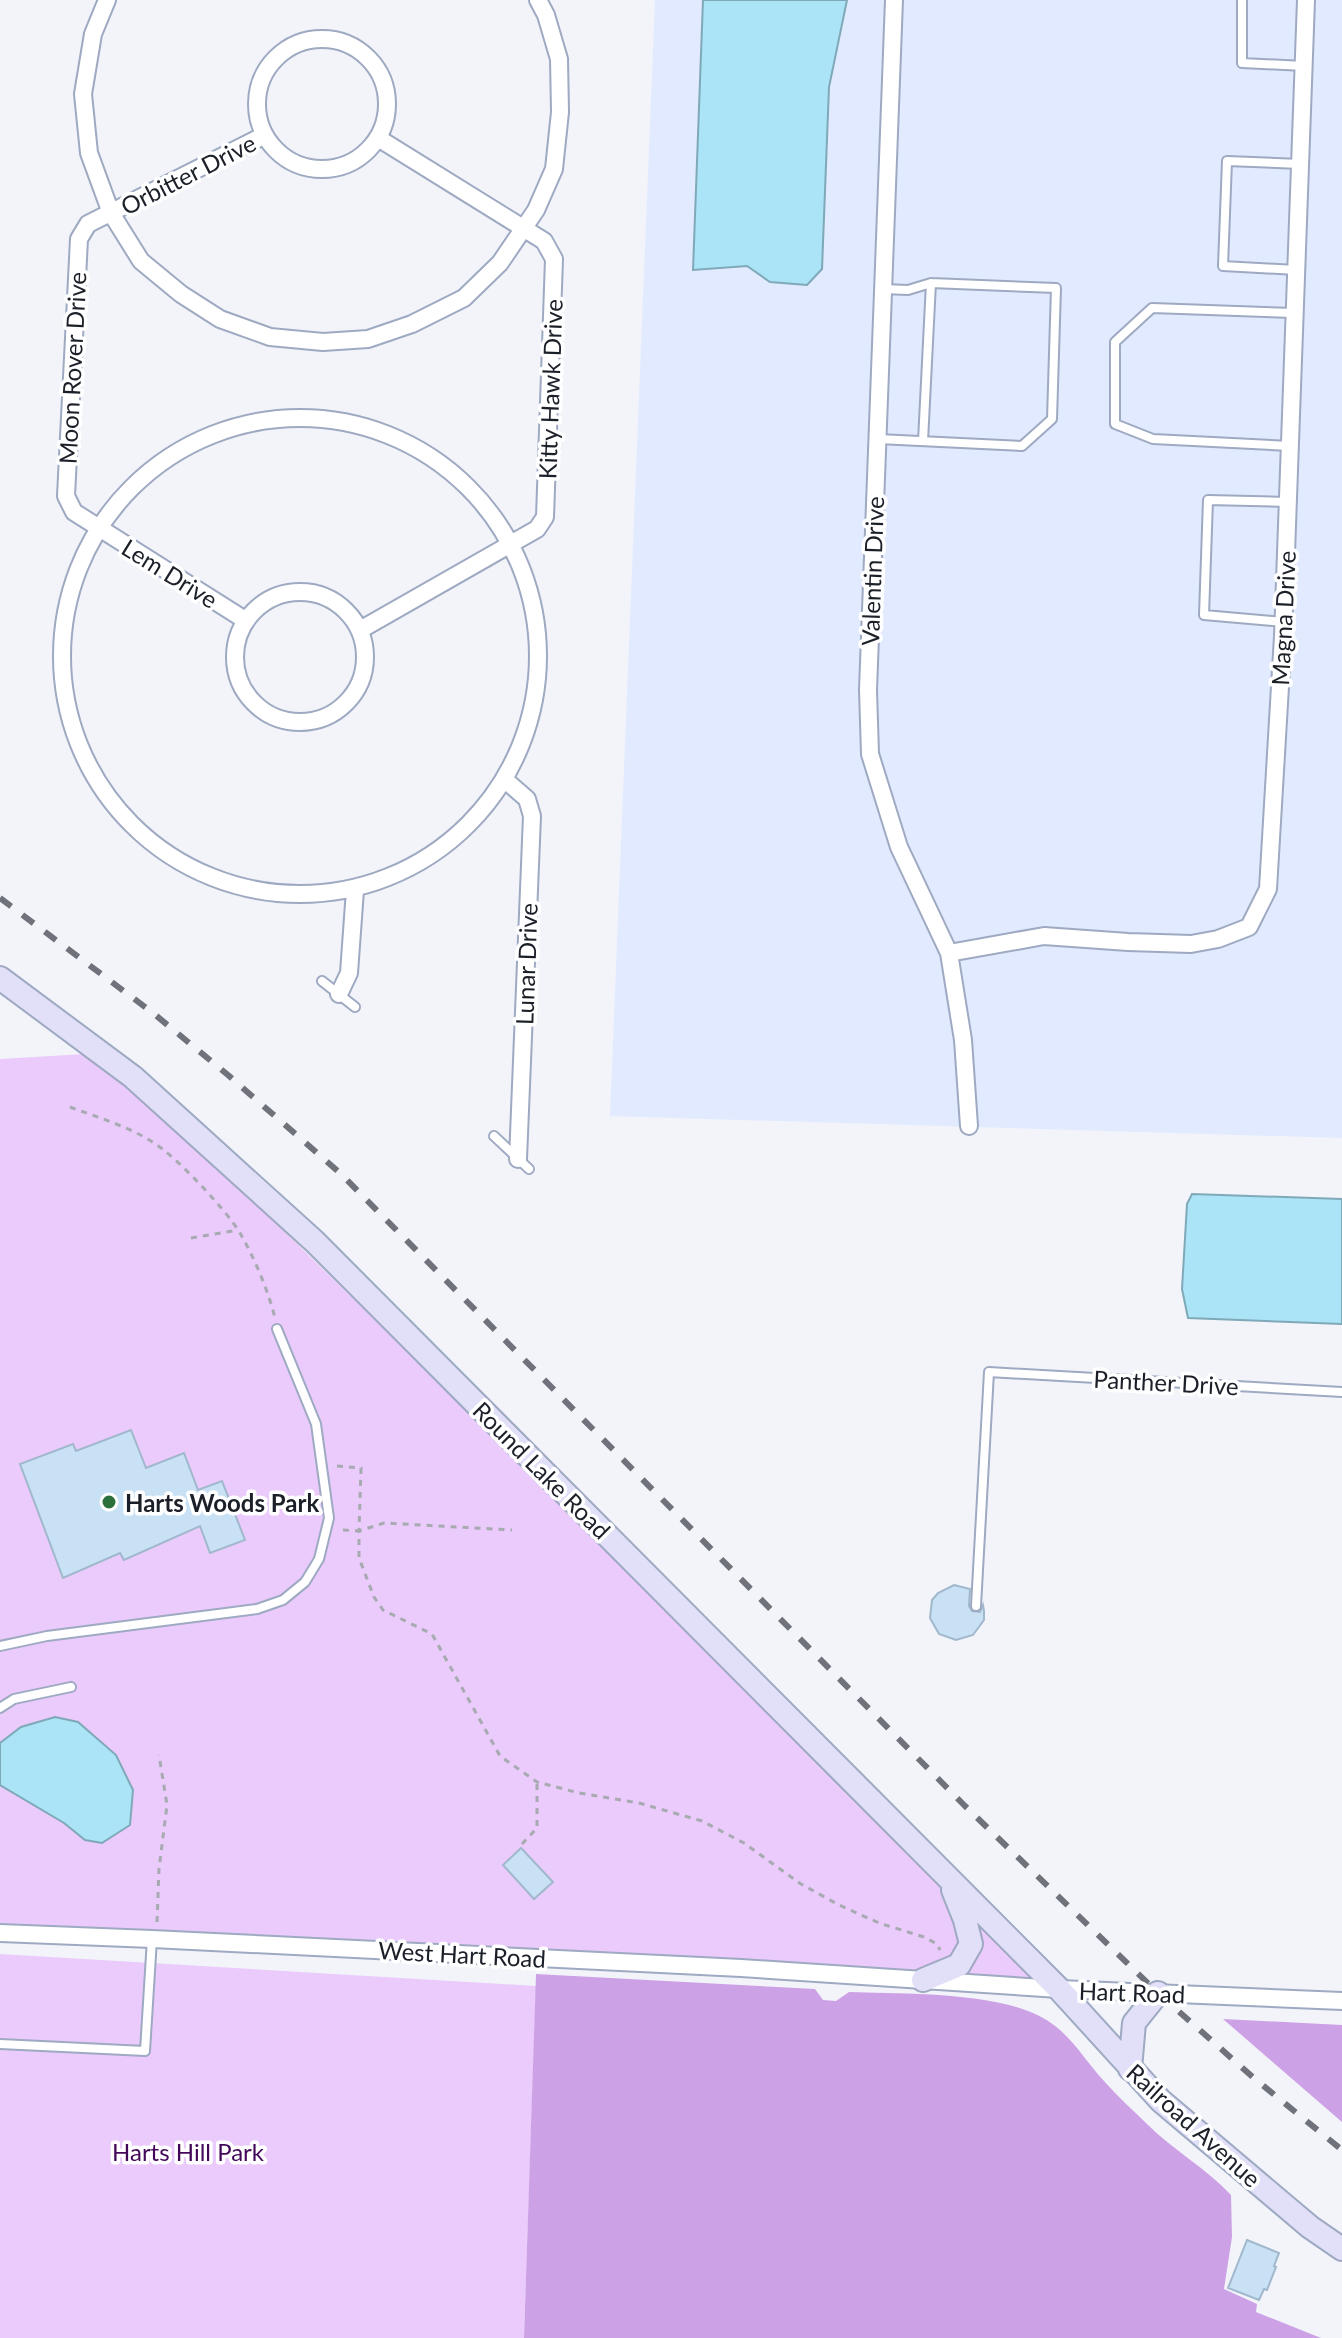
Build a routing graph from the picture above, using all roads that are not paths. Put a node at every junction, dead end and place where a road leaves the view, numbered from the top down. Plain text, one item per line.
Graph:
1 (107, 0) edge
2 (538, 0) edge
3 (894, 0) edge
4 (1242, 0) edge
5 (1306, 0) edge
6 (1304, 66) junction
7 (265, 135) junction
8 (378, 138) junction
9 (1300, 164) junction
10 (111, 213) junction
11 (524, 228) junction
12 (1297, 270) junction
13 (931, 283) junction
14 (883, 289) junction
15 (1295, 313) junction
16 (877, 439) junction
17 (923, 441) junction
18 (1290, 446) junction
19 (1288, 502) junction
20 (96, 526) junction
21 (510, 544) junction
22 (245, 620) junction
23 (1284, 622) junction
24 (360, 630) junction
25 (504, 779) junction
26 (355, 890) junction
27 (949, 953) junction
28 (0, 978) edge
29 (322, 981) dead end
30 (339, 994) junction
31 (355, 1007) dead end
32 (969, 1126) dead end
33 (494, 1136) dead end
34 (524, 1164) joint
35 (277, 1329) road end
36 (1342, 1392) edge
37 (976, 1606) dead end
38 (0, 1646) edge
39 (71, 1687) dead end
40 (0, 1708) edge
41 (948, 1878) junction
42 (0, 1933) edge
43 (152, 1939) junction
44 (923, 1980) junction
45 (1059, 1989) junction
46 (1158, 1993) junction
47 (1342, 2001) edge
48 (0, 2044) edge
49 (1130, 2069) junction
50 (1342, 2249) edge

1 - 10 street
2 - 11 street
3 - 14 street, Valentin Drive
4 - 6 lane
5 - 6 street, Magna Drive
6 - 9 street, Magna Drive
7 - 8 street, Orbitter Drive
7 - 8 street, Orbitter Drive
7 - 10 street, Orbitter Drive
8 - 11 street
9 - 12 street, Magna Drive
9 - 12 lane
10 - 11 street
10 - 20 street, Moon Rover Drive
11 - 21 street, Kitty Hawk Drive
12 - 15 street, Magna Drive
13 - 14 lane
13 - 17 lane
13 - 17 lane
14 - 16 street, Valentin Drive
15 - 18 street, Magna Drive
15 - 18 lane
16 - 17 lane
16 - 27 street, Valentin Drive
18 - 19 street, Magna Drive
19 - 23 street, Magna Drive
19 - 23 lane
20 - 21 street
20 - 22 street, Lem Drive
20 - 26 street
21 - 24 street
21 - 25 street
22 - 24 street, Lem Drive
22 - 24 street, Lem Drive
23 - 27 street, Magna Drive
25 - 26 street
25 - 34 street, Lunar Drive
26 - 30 street
27 - 32 street, Valentin Drive
28 - 41 main road, Round Lake Road
29 - 30 lane
30 - 31 lane
33 - 34 lane
35 - 38 lane
36 - 37 lane, Panther Drive
39 - 40 lane
41 - 44 main road
41 - 45 main road, Round Lake Road
42 - 43 street, West Hart Road
43 - 44 street, West Hart Road
43 - 48 lane
44 - 45 street, Hart Road
45 - 46 street, Hart Road
45 - 49 main road, Railroad Avenue
46 - 47 street, Hart Road
46 - 49 main road
49 - 50 main road, Railroad Avenue

